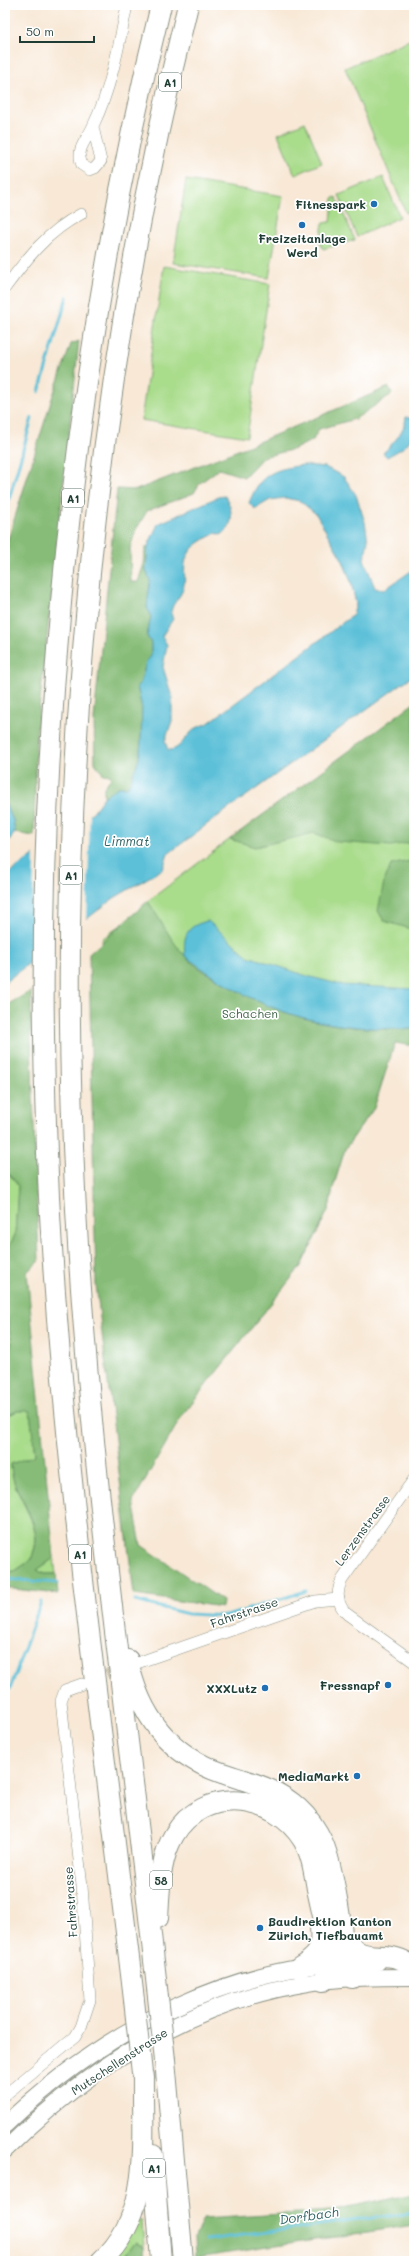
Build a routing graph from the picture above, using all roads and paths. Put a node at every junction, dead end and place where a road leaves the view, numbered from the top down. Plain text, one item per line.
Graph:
1 (127, 5) edge
2 (161, 5) edge
3 (188, 5) edge
4 (93, 127) dead end
5 (81, 214) dead end
6 (5, 288) edge
7 (414, 1479) edge
8 (99, 1485) junction
9 (339, 1599) junction
10 (414, 1662) edge
11 (137, 1663) dead end
12 (82, 1684) tunnel mouth
13 (317, 1889) junction
14 (342, 1936) junction
15 (154, 1960) junction
16 (299, 1968) junction
17 (342, 1968) junction
18 (412, 1968) edge
19 (323, 1981) joint
20 (142, 2074) junction
21 (5, 2095) edge
22 (5, 2124) edge
23 (5, 2150) edge
24 (101, 2261) edge
25 (161, 2261) edge
26 (183, 2261) edge

1 - 4 street
2 - 20 highway, A1, bridge
3 - 8 highway, A1
5 - 6 street
7 - 9 street, Lerzenstrasse
8 - 14 highway
8 - 15 highway, A1
9 - 10 street
9 - 11 street, Fahrstrasse
12 - 21 street, Fahrstrasse
13 - 15 highway, 58
13 - 16 highway, 58
13 - 17 highway, 58
14 - 17 highway
14 - 18 highway
15 - 26 highway, A1, bridge
16 - 17 main road, Mutschellenstrasse
16 - 22 main road, Mutschellenstrasse
17 - 18 main road, Mutschellenstrasse
17 - 19 highway
19 - 23 main road, Mutschellenstrasse
20 - 24 highway
20 - 25 highway, A1

